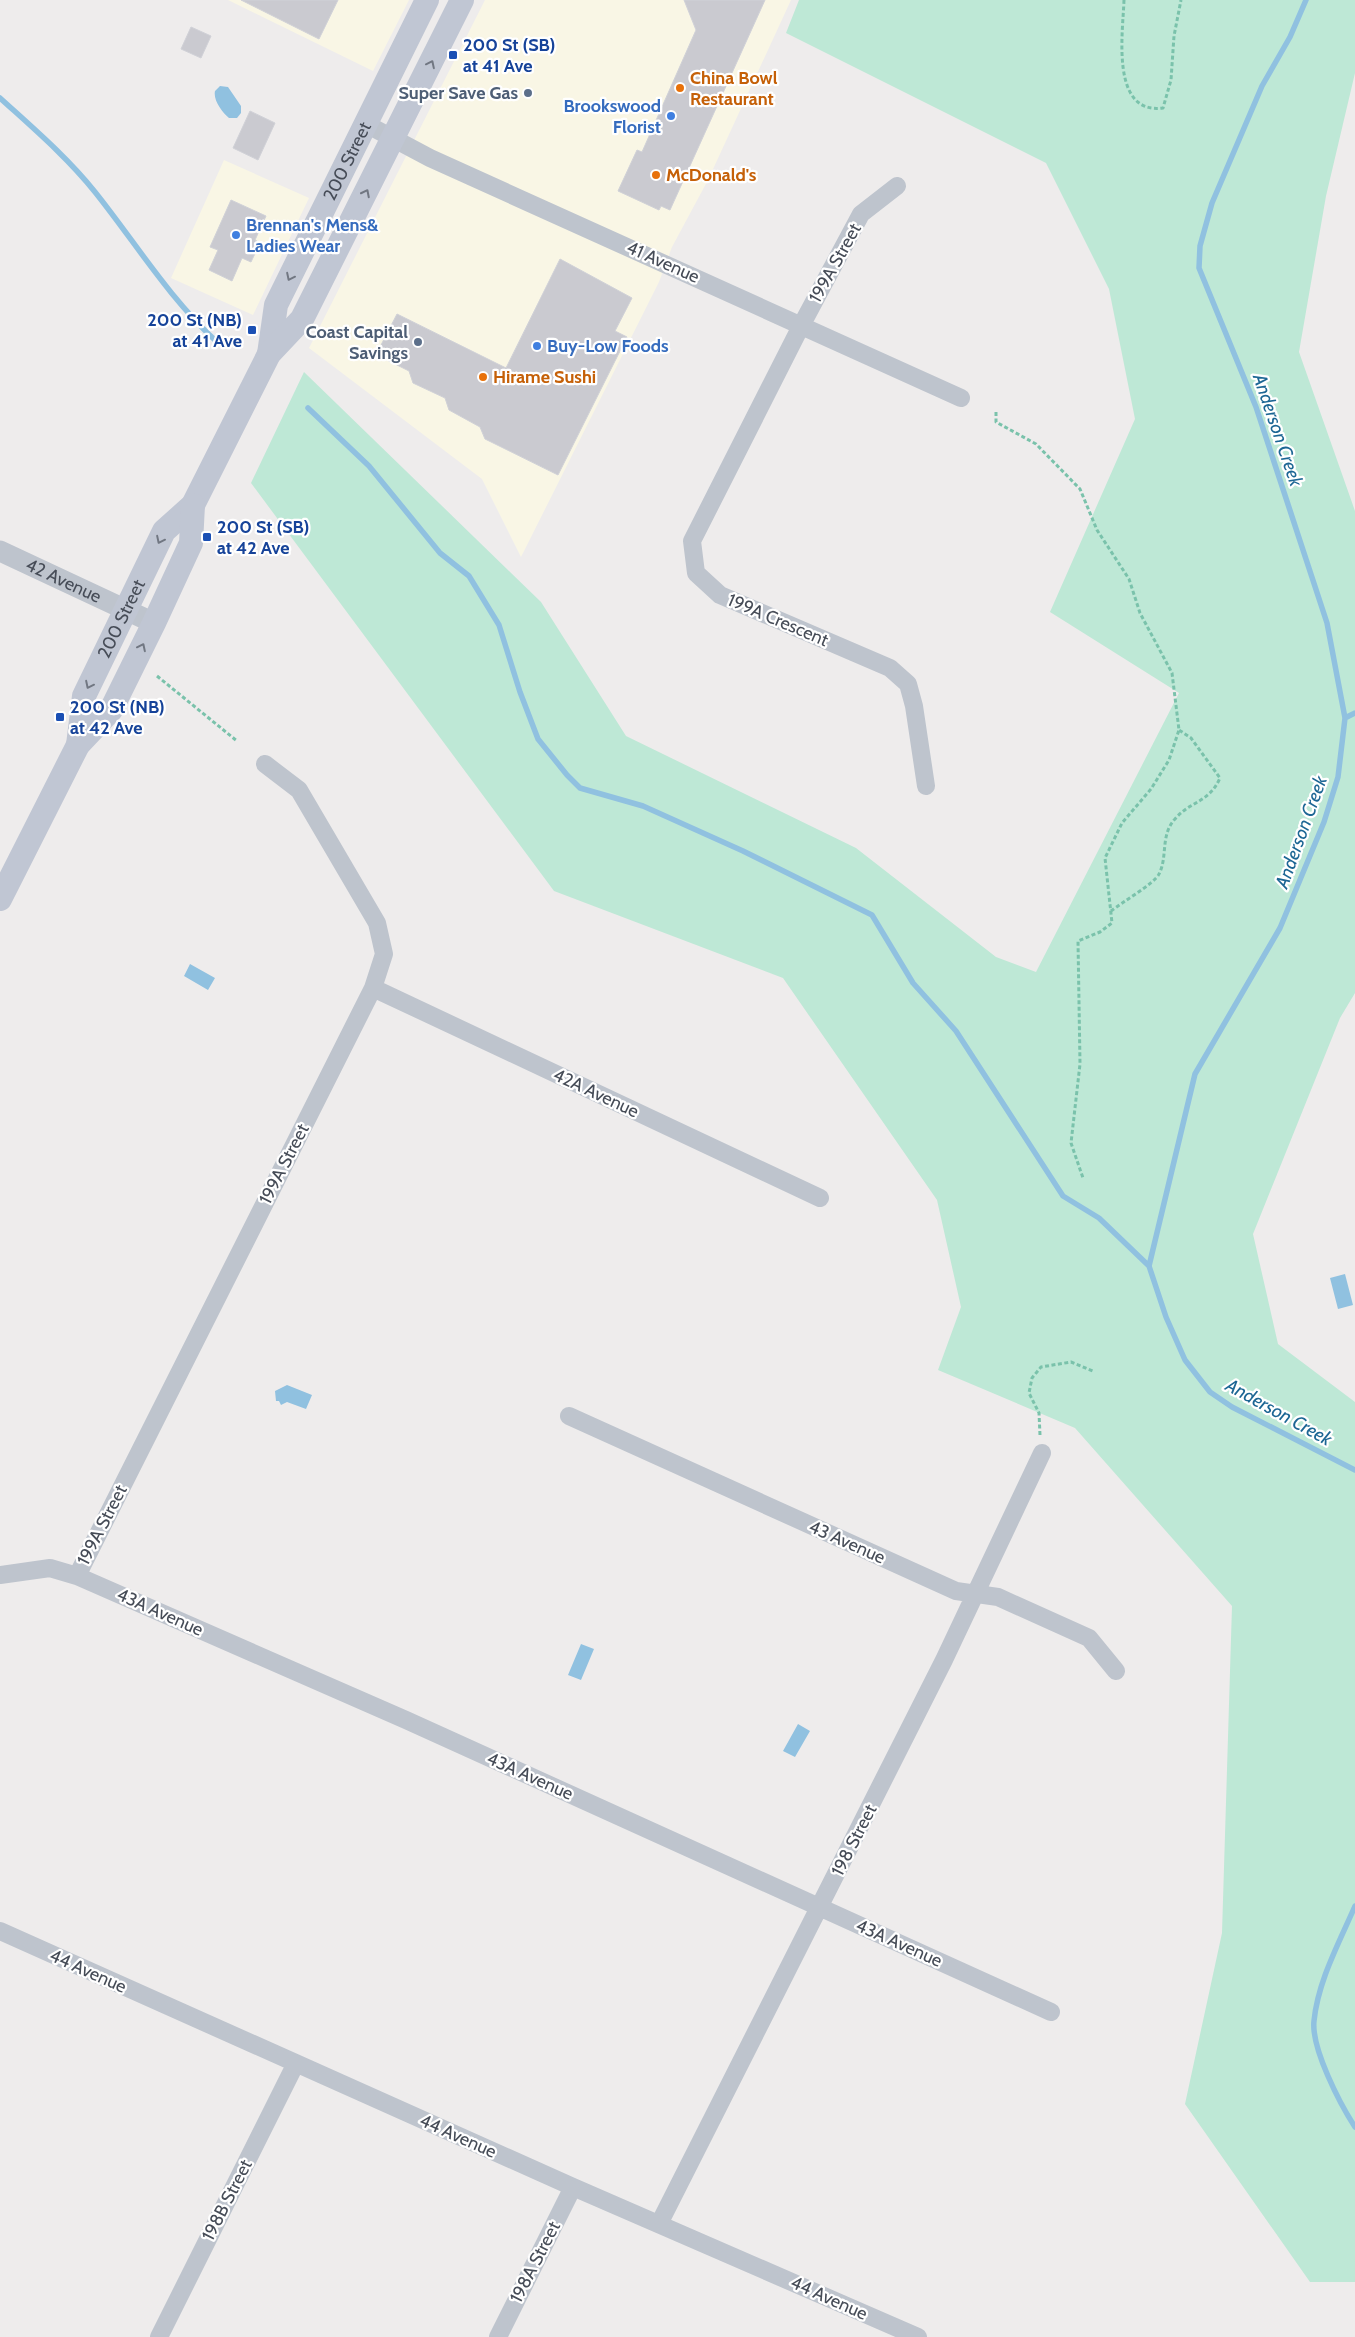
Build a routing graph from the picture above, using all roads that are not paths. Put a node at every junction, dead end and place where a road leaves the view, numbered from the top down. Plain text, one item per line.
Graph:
1 (427, 0) edge
2 (462, 0) edge
3 (366, 124) junction
4 (393, 139) junction
5 (897, 186) dead end
6 (801, 326) junction
7 (269, 354) junction
8 (961, 398) dead end
9 (193, 505) junction
10 (0, 551) edge
11 (126, 610) junction
12 (154, 623) junction
13 (78, 746) junction
14 (265, 764) dead end
15 (926, 786) dead end
16 (0, 899) edge
17 (372, 988) junction
18 (820, 1198) dead end
19 (569, 1416) dead end
20 (1042, 1453) road end
21 (1, 1575) edge
22 (77, 1576) junction
23 (977, 1594) junction
24 (1116, 1671) dead end
25 (820, 1907) junction
26 (0, 1931) edge
27 (1051, 2012) dead end
28 (296, 2063) junction
29 (573, 2186) junction
30 (659, 2224) junction
31 (159, 2337) edge
32 (498, 2337) edge
33 (918, 2337) edge

1 - 3 main road, 200 Street
4 -> 2 main road, 200 Street
3 - 4 street, 41 Avenue
3 -> 7 main road, 200 Street
4 - 6 street, 41 Avenue
7 -> 4 main road, 200 Street
5 - 6 street, 199A Street
6 - 8 street, 41 Avenue
6 - 15 street, 199A Crescent
7 - 9 main road, 200 Street
9 -> 11 main road, 200 Street
9 - 12 main road, 200 Street
10 - 11 street, 42 Avenue
11 - 12 street, 42 Avenue
11 -> 13 main road, 200 Street
13 -> 12 main road, 200 Street
13 - 16 main road, 200 Street
14 - 17 street, 199A Street
17 - 18 street, 42A Avenue
17 - 22 street, 199A Street
19 - 23 street, 43 Avenue
20 - 23 street, 198 Street
21 - 22 street, 43A Avenue
22 - 25 street, 43A Avenue
23 - 24 street, 43 Avenue
23 - 25 street, 198 Street
25 - 27 street, 43A Avenue
25 - 30 street, 198 Street
26 - 28 street, 44 Avenue
28 - 29 street, 44 Avenue
28 - 31 street, 198B Street
29 - 30 street, 44 Avenue
29 - 32 street, 198A Street
30 - 33 street, 44 Avenue

